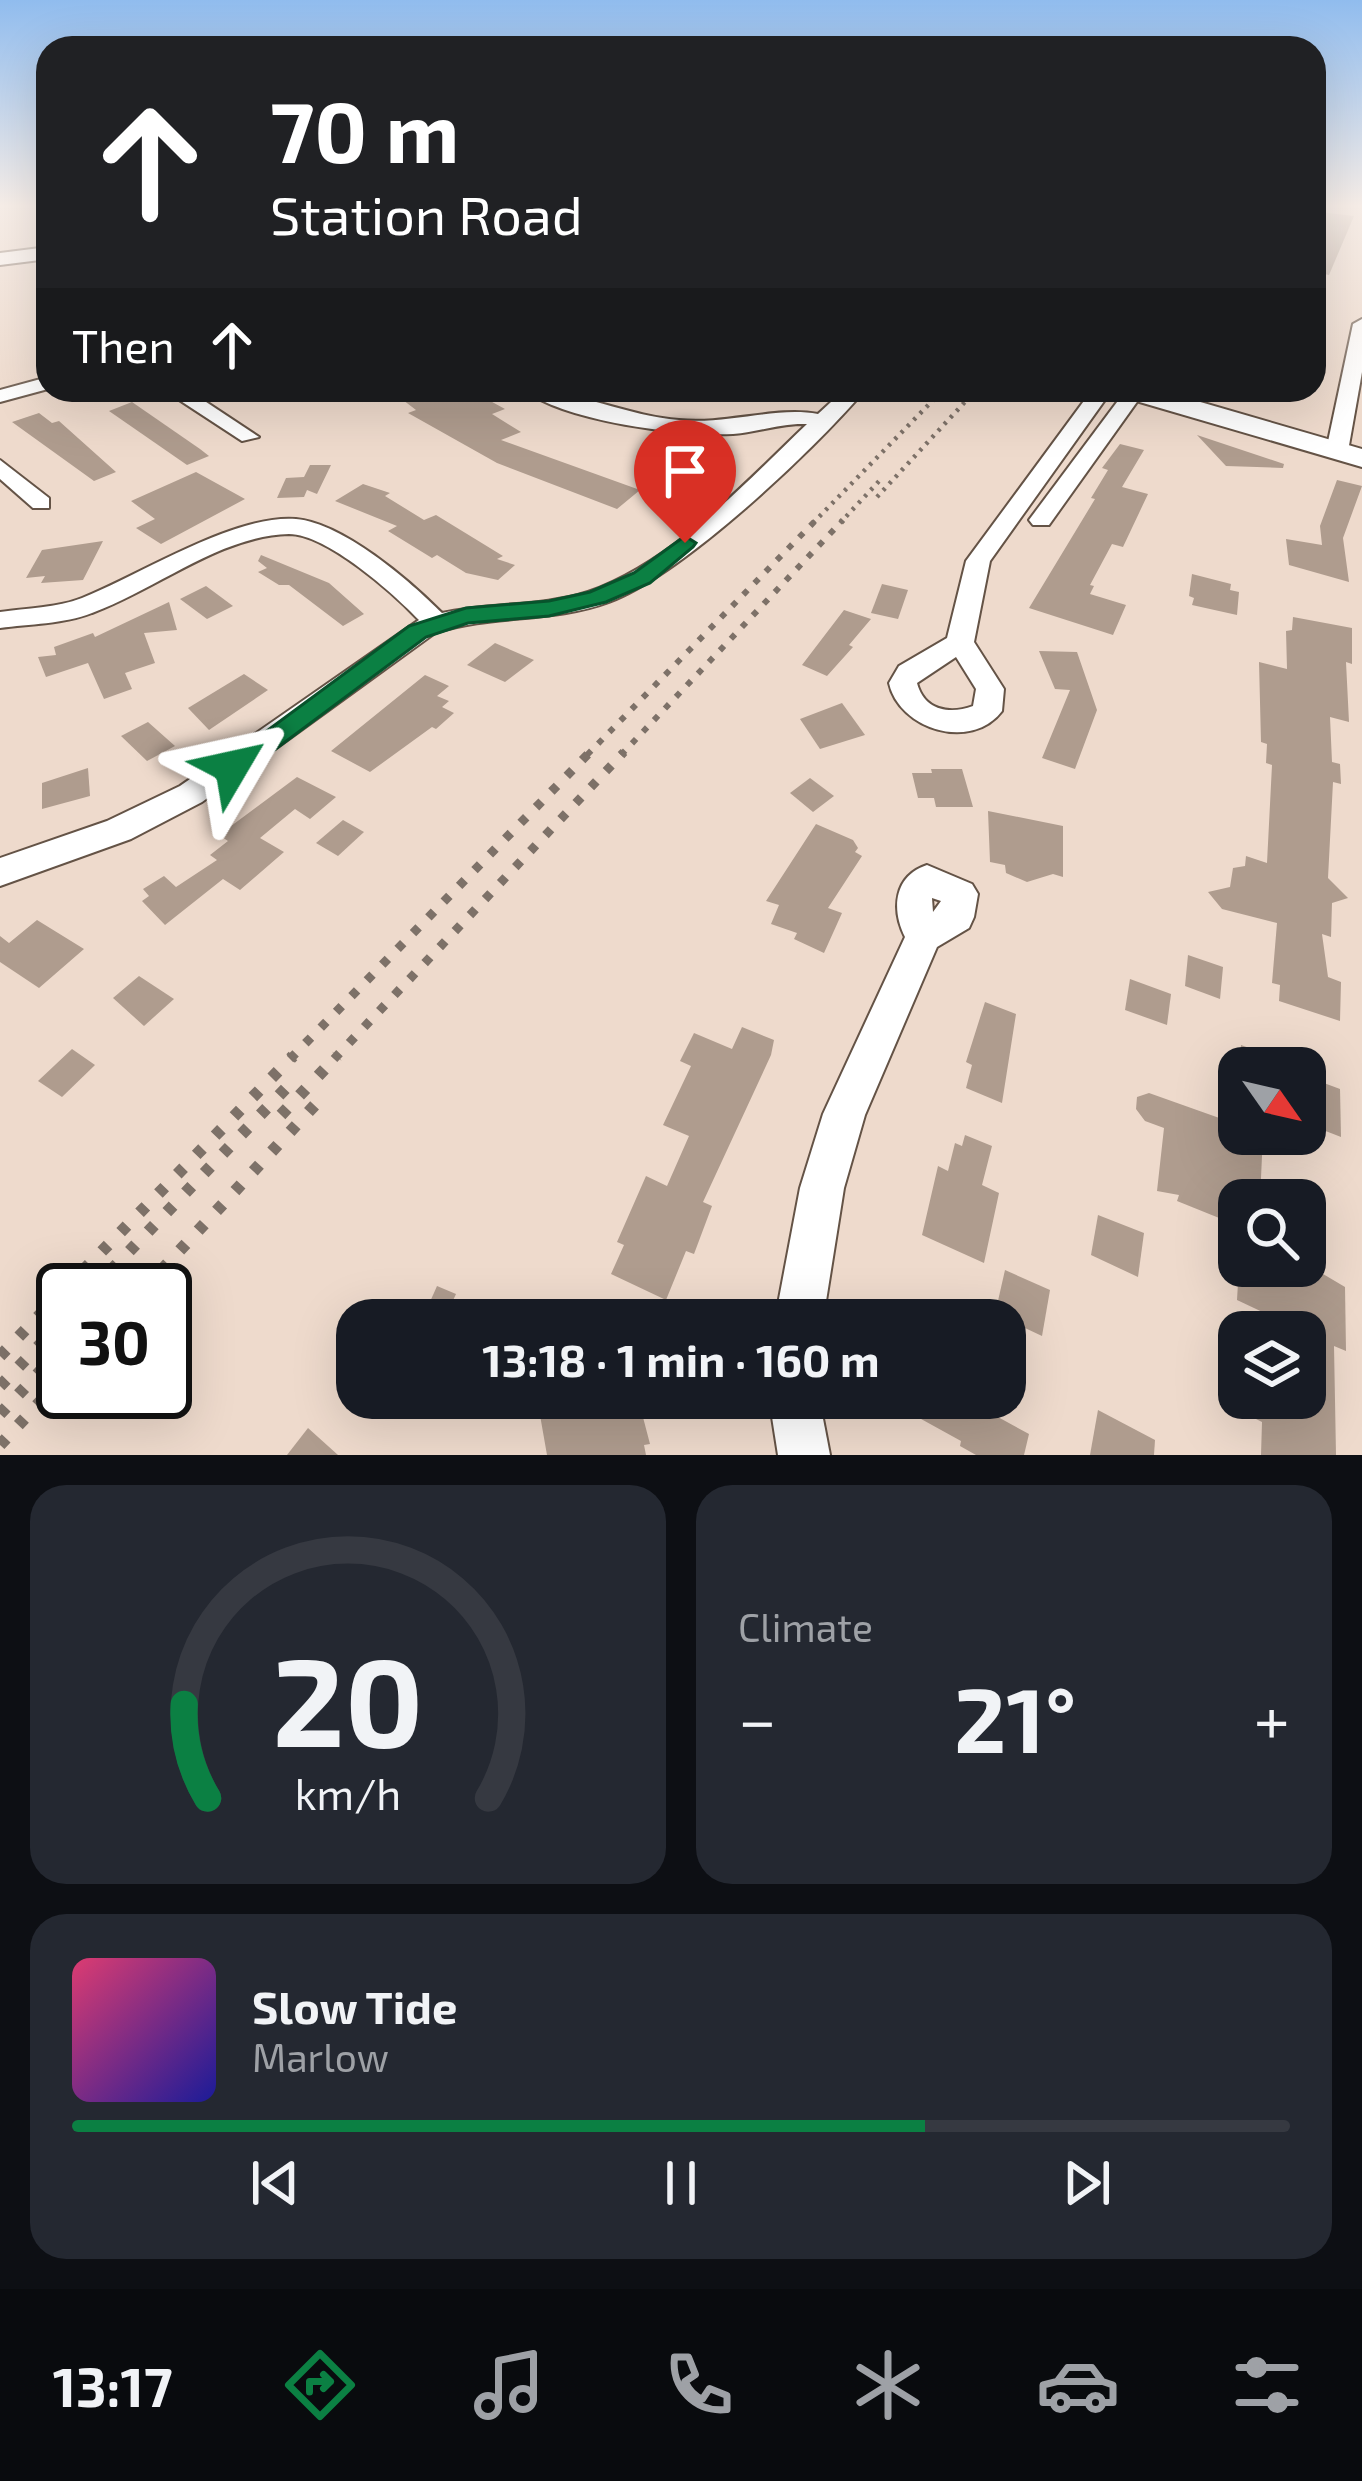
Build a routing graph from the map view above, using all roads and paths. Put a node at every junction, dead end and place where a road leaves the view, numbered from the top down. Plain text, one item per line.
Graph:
1 (1362, 324) edge
2 (36, 386) edge
3 (0, 396) edge
4 (193, 402) edge
5 (570, 402) edge
6 (842, 402) edge
7 (1093, 402) edge
8 (1139, 402) edge
9 (1176, 402) edge
10 (821, 421) junction
11 (249, 437) dead end
12 (1349, 455) edge
13 (0, 467) edge
14 (41, 503) dead end
15 (1041, 520) dead end
16 (0, 620) edge
17 (436, 623) junction
18 (960, 642) dead end
19 (0, 872) edge
20 (923, 937) dead end
21 (803, 1299) edge
22 (798, 1419) edge
23 (804, 1455) edge

1 - 12 street
2 - 3 street
4 - 11 street
5 - 10 street
6 - 10 street
7 - 18 street
8 - 15 street
9 - 12 street
10 - 17 street
13 - 14 street
16 - 17 street
17 - 19 street
20 - 21 street
22 - 23 street

